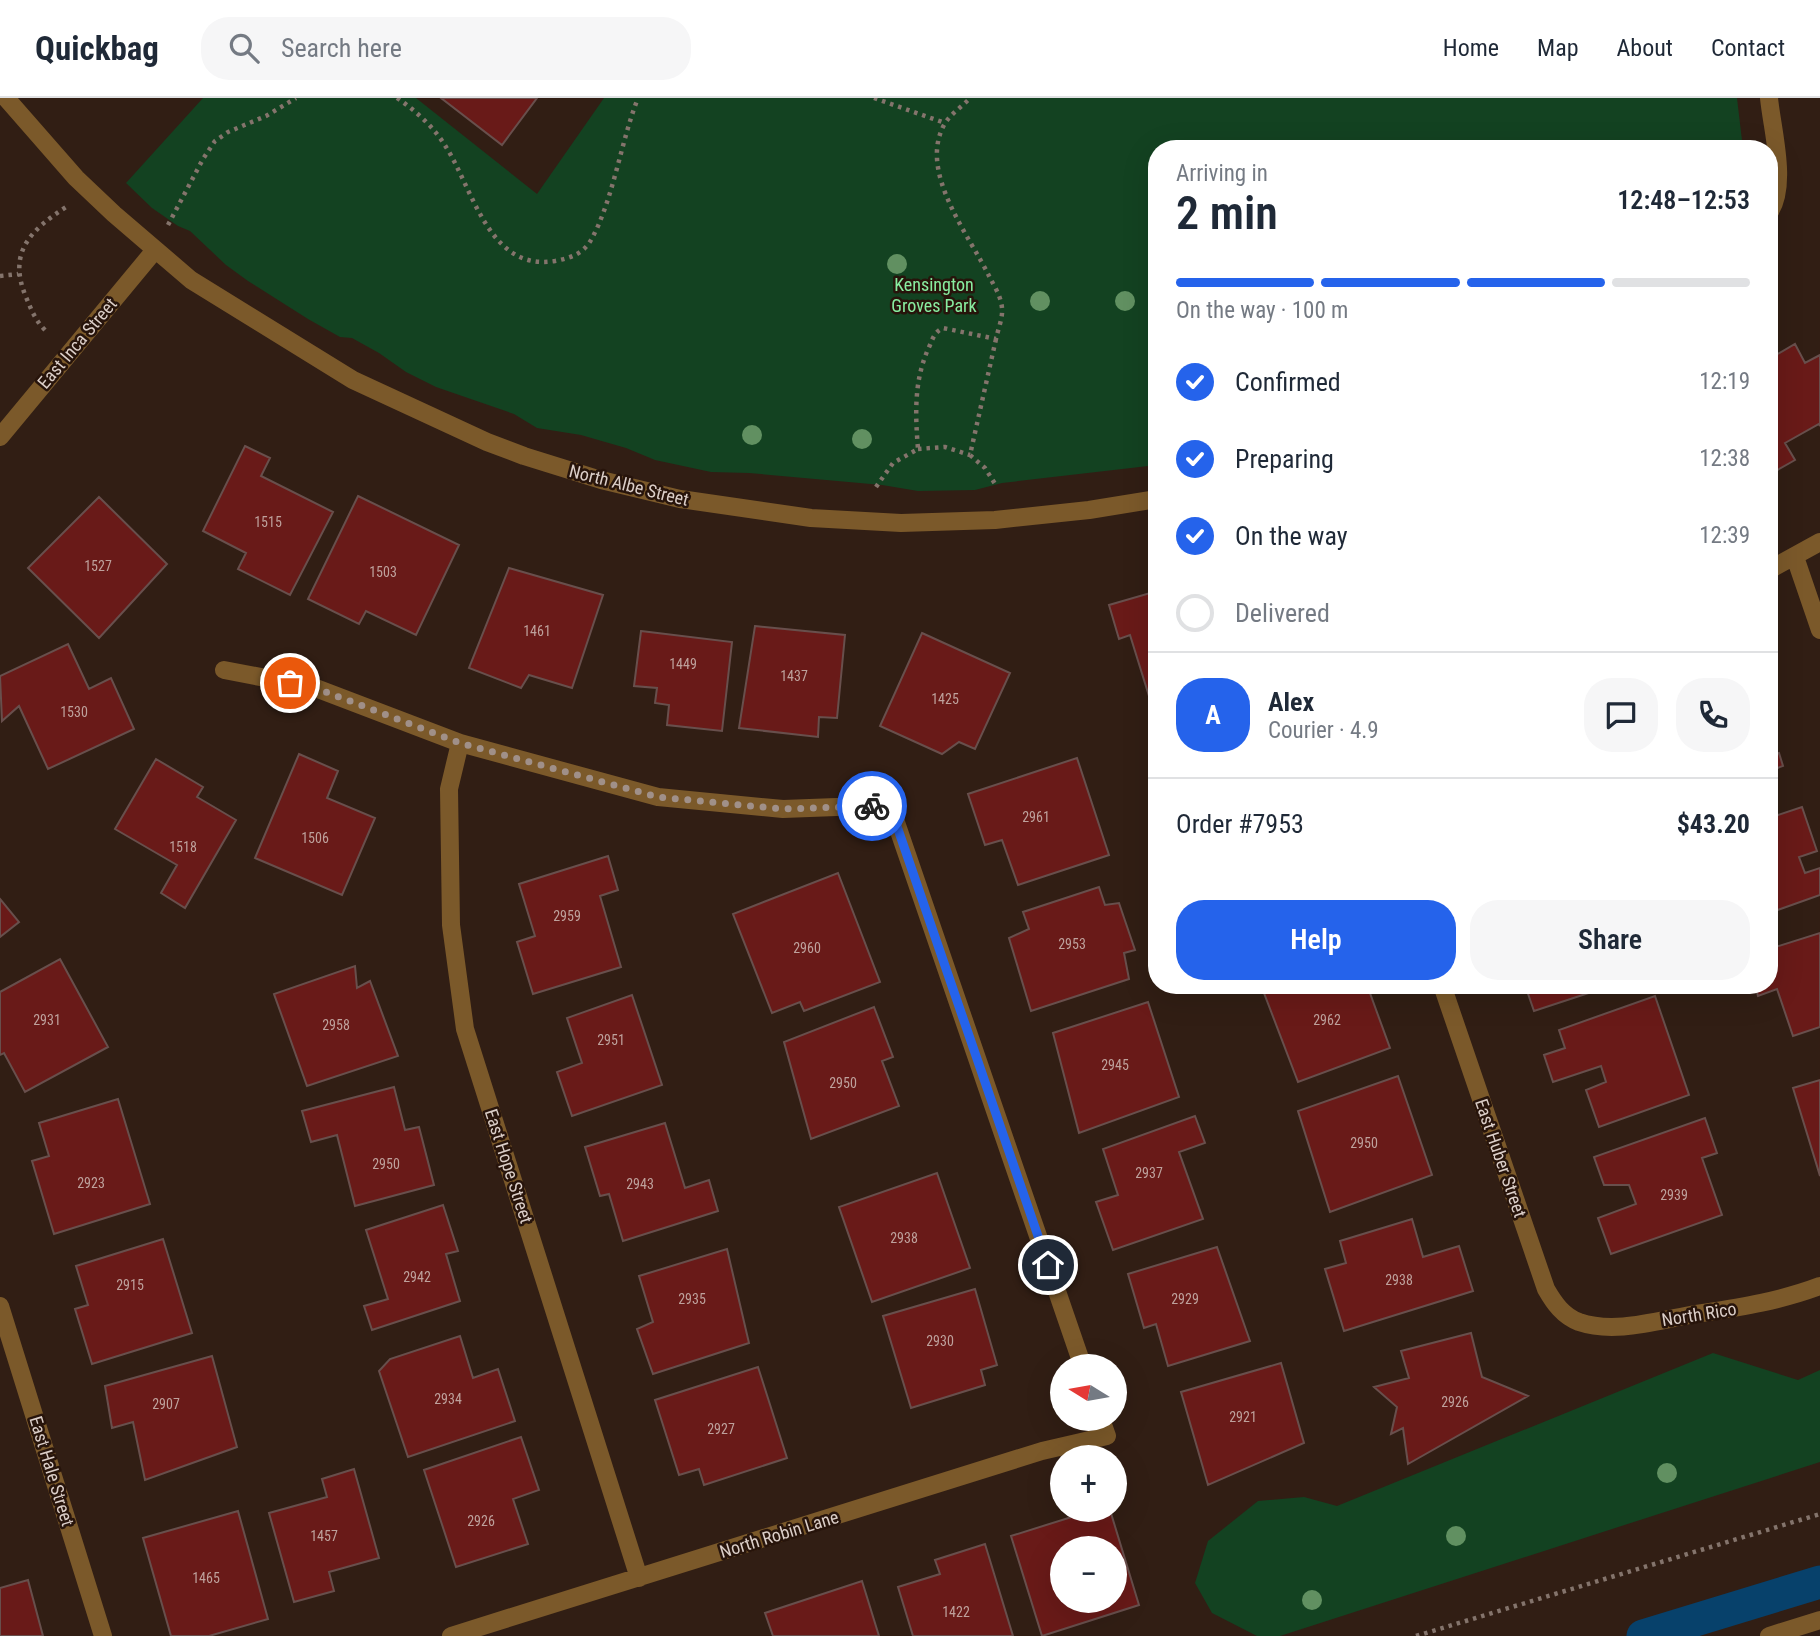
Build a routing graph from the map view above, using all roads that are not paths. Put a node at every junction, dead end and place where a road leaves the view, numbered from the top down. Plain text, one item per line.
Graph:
1 (6, 98) edge
2 (1769, 98) edge
3 (1774, 140) edge
4 (155, 250) junction
5 (0, 437) edge
6 (1148, 500) edge
7 (1820, 542) edge
8 (1795, 557) junction
9 (1778, 566) edge
10 (1820, 630) edge
11 (224, 670) dead end
12 (460, 743) junction
13 (1445, 994) edge
14 (1820, 1286) edge
15 (0, 1306) edge
16 (1576, 1321) joint
17 (1079, 1354) edge
18 (1093, 1432) edge
19 (639, 1578) junction
20 (1820, 1620) edge
21 (103, 1636) edge
22 (452, 1636) edge
23 (1769, 1636) edge

1 - 4 street, North Albe Street
2 - 3 street
4 - 5 street, East Inca Street
4 - 6 street, North Albe Street
7 - 8 street
8 - 9 street
8 - 10 street
11 - 12 street
12 - 17 street
12 - 19 street, East Hope Street
13 - 16 street, East Huber Street
14 - 16 street, North Rico
15 - 21 street, East Hale Street
18 - 19 street, North Robin Lane
19 - 22 street, North Robin Lane
20 - 23 street

